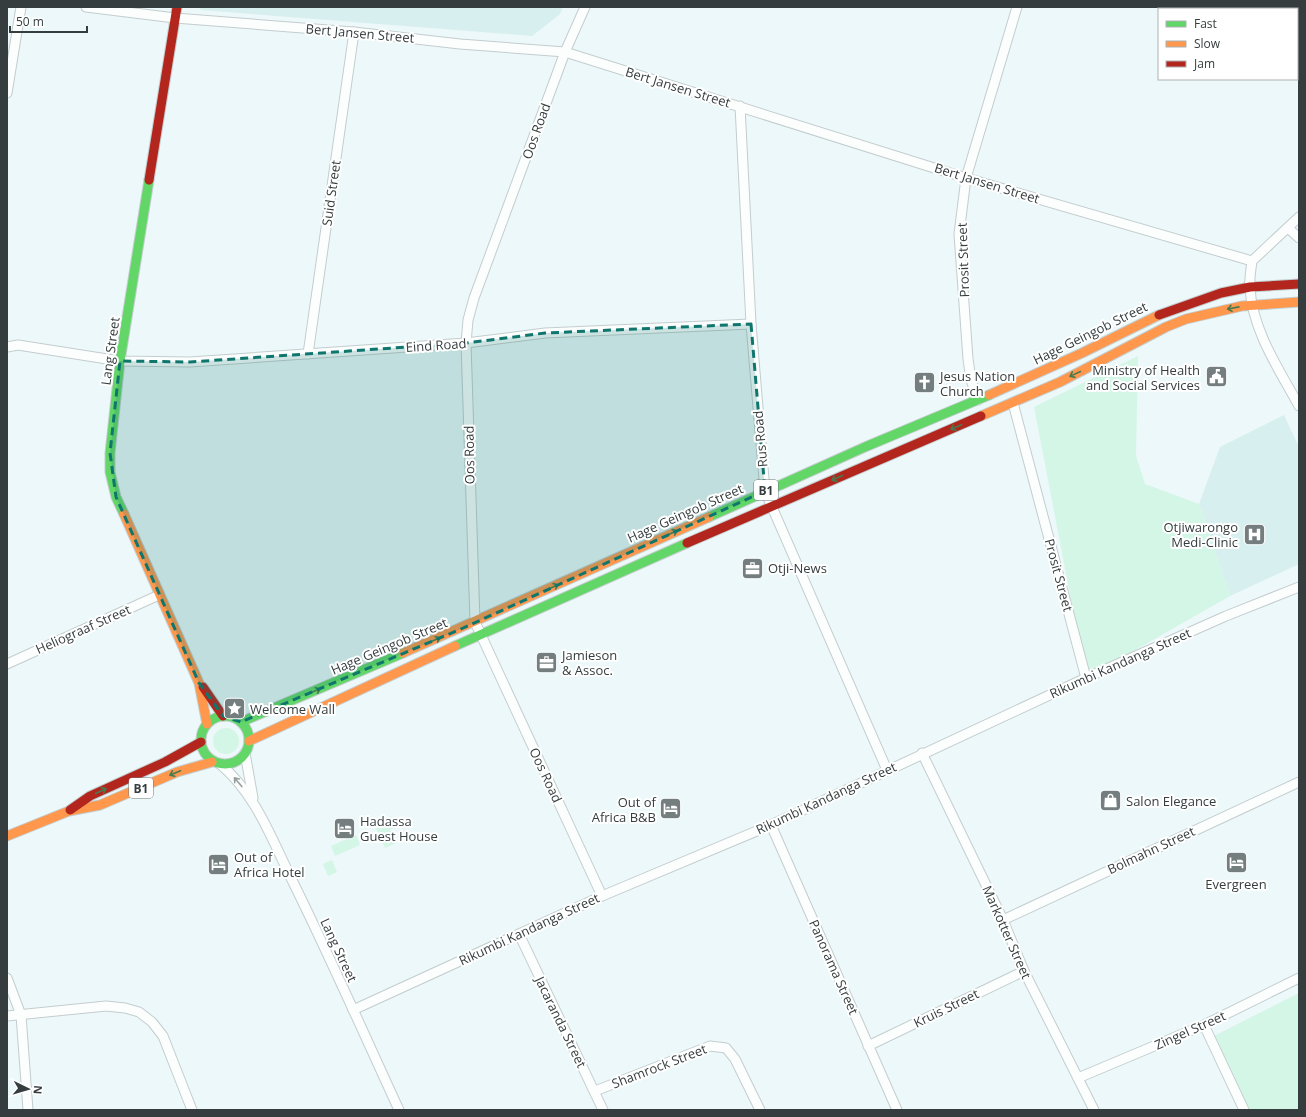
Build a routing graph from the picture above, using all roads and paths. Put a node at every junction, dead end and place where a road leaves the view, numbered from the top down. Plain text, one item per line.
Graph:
1 (21, 7) edge
2 (86, 7) edge
3 (177, 7) edge
4 (585, 7) edge
5 (1017, 7) edge
6 (176, 18) junction
7 (354, 32) junction
8 (565, 52) junction
9 (7, 93) edge
10 (740, 106) junction
11 (966, 178) junction
12 (1299, 217) edge
13 (1288, 228) junction
14 (1299, 238) edge
15 (1252, 261) junction
16 (1299, 284) edge
17 (1250, 287) junction
18 (1299, 302) edge
19 (1252, 304) junction
20 (751, 324) junction
21 (466, 342) junction
22 (7, 347) edge
23 (308, 354) junction
24 (120, 361) junction
25 (978, 400) junction
26 (1013, 403) junction
27 (1299, 406) edge
28 (765, 491) junction
29 (771, 507) junction
30 (1299, 587) edge
31 (159, 595) junction
32 (475, 622) junction
33 (480, 634) junction
34 (7, 664) edge
35 (1086, 678) junction
36 (199, 683) junction
37 (223, 716) junction
38 (240, 722) junction
39 (207, 724) junction
40 (249, 741) junction
41 (201, 742) junction
42 (245, 753) junction
43 (922, 753) junction
44 (216, 763) junction
45 (887, 770) junction
46 (1299, 782) edge
47 (253, 801) junction
48 (68, 811) junction
49 (771, 824) junction
50 (7, 836) edge
51 (602, 896) junction
52 (1003, 920) junction
53 (519, 934) junction
54 (1024, 971) junction
55 (7, 978) edge
56 (1299, 978) edge
57 (353, 1010) junction
58 (21, 1015) junction
59 (7, 1016) edge
60 (1204, 1025) junction
61 (868, 1046) junction
62 (1078, 1078) junction
63 (594, 1091) junction
64 (28, 1110) edge
65 (192, 1110) edge
66 (399, 1110) edge
67 (604, 1110) edge
68 (760, 1110) edge
69 (897, 1110) edge
70 (1094, 1110) edge
71 (1244, 1110) edge

1 - 9 street
2 - 6 street, Bert Jansen Street
3 - 6 main road, Lang Street
4 - 8 street, Oos Road
5 - 11 street, Prosit Street
6 - 7 street, Bert Jansen Street
6 - 24 main road, Lang Street
7 - 8 street, Bert Jansen Street
7 - 23 street, Suid Street
8 - 10 street, Bert Jansen Street
8 - 21 street, Oos Road
10 - 11 street, Bert Jansen Street
10 - 20 street, Rus Road
11 - 15 street, Bert Jansen Street
11 - 25 street, Prosit Street
12 - 13 street
13 - 14 street
13 - 15 street
15 - 17 street
16 - 17 main road, Hage Geingob Street / B1
17 - 19 street
17 - 25 main road, Hage Geingob Street / B1
18 - 19 main road, Hage Geingob Street / B1
19 -> 26 main road, Hage Geingob Street / B1
19 - 27 street
20 - 21 street, Eind Road
20 - 28 street, Rus Road
21 - 23 street, Eind Road
21 - 32 street, Oos Road
22 - 24 street, Eind Road
23 - 24 street, Eind Road
24 - 31 main road, Lang Street
25 - 28 main road, Hage Geingob Street / B1
26 -> 29 main road, Hage Geingob Street / B1
26 - 35 street, Prosit Street
28 - 29 street, Rus Road
32 -> 28 main road, Hage Geingob Street / B1
29 - 33 main road, Hage Geingob Street / B1
29 - 45 street, Rus Road
30 - 35 street, Rikumbi Kandanga Street
31 - 34 street, Heliograaf Street
31 - 36 main road, Lang Street
32 - 33 street, Oos Road
38 -> 32 main road, Hage Geingob Street / B1
33 - 40 main road, Hage Geingob Street / B1
33 - 51 street, Oos Road
35 - 43 street, Rikumbi Kandanga Street
36 - 37 main road, Lang Street
36 - 39 main road, Lang Street
37 - 38 main road
37 - 39 main road
38 - 40 main road
39 - 41 main road
40 - 42 main road
41 - 44 main road
48 -> 41 main road, B1
42 - 44 main road, B1
42 - 47 street, Lang Street
43 - 45 street, Rikumbi Kandanga Street
43 - 52 street, Markotter Street
47 -> 44 street, Lang Street
44 -> 48 main road, B1
45 - 49 street, Rikumbi Kandanga Street
46 - 52 street, Bolmahn Street
47 - 57 street, Lang Street
48 - 50 main road, B1
49 - 51 street, Rikumbi Kandanga Street
49 - 61 street, Panorama Street
51 - 53 street, Rikumbi Kandanga Street
52 - 54 street, Markotter Street
53 - 57 street, Rikumbi Kandanga Street
53 - 63 street, Jacaranda Street
54 - 61 street, Kruis Street
54 - 62 street, Markotter Street
55 - 58 street
56 - 60 street, Zingel Street
57 - 66 street, Lang Street
58 - 59 street
58 - 64 street
58 - 65 street
60 - 62 street, Zingel Street
60 - 71 street
61 - 69 street, Panorama Street
62 - 70 street, Markotter Street
63 - 67 street, Jacaranda Street
63 - 68 street, Shamrock Street

